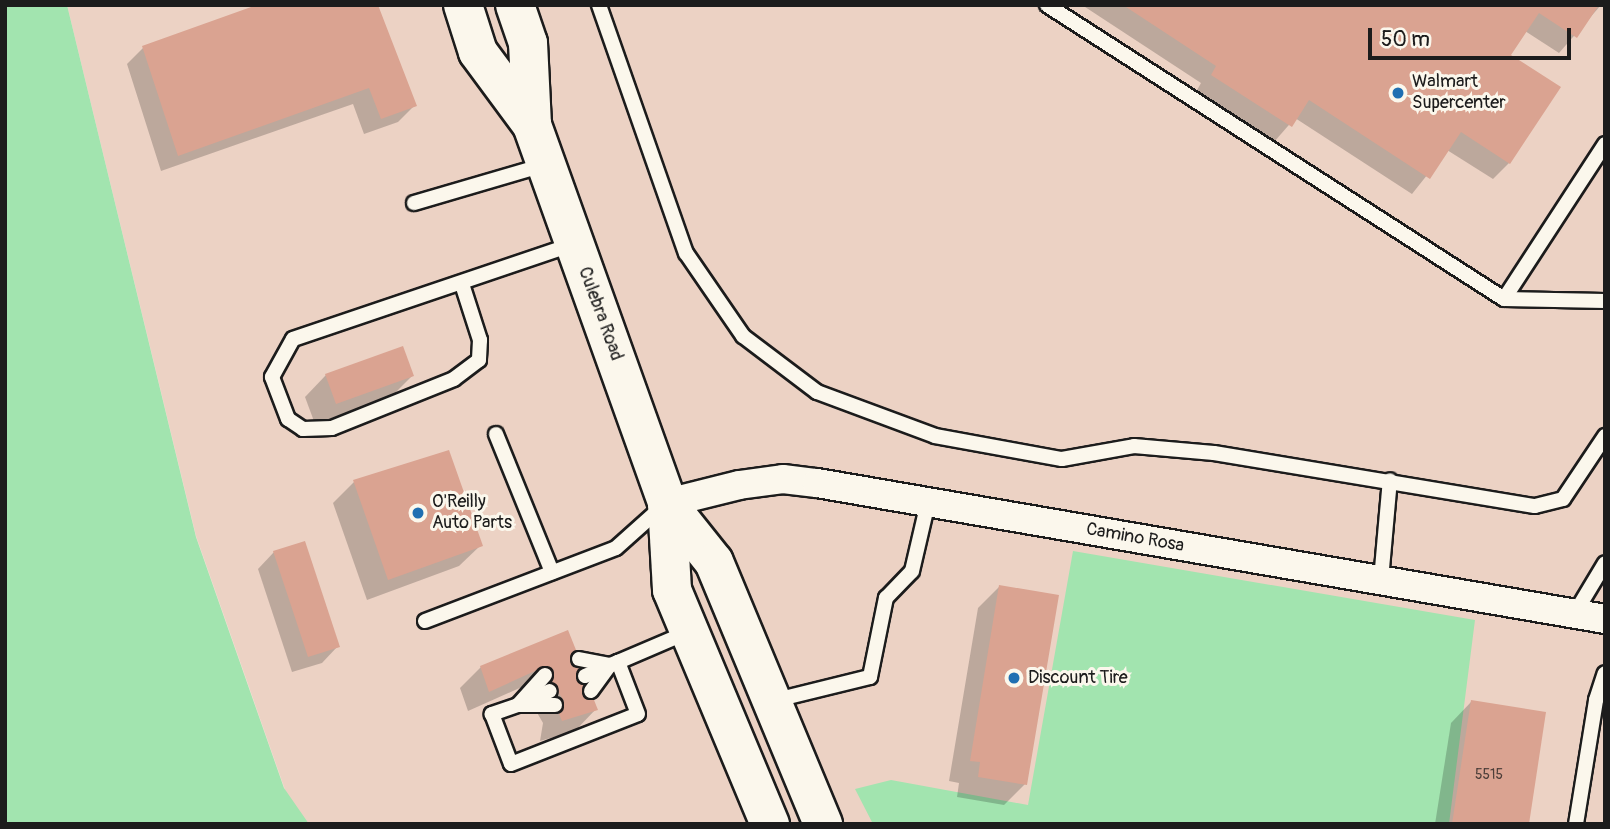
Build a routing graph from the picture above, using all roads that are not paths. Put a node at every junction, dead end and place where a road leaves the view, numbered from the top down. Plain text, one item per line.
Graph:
1 (463, 5) edge
2 (515, 5) edge
3 (599, 5) edge
4 (1047, 5) edge
5 (532, 125) junction
6 (1605, 144) edge
7 (546, 164) junction
8 (414, 203) dead end
9 (575, 244) junction
10 (462, 284) junction
11 (1504, 299) junction
12 (1605, 301) edge
13 (496, 434) dead end
14 (1605, 436) edge
15 (1390, 480) junction
16 (928, 502) junction
17 (667, 503) junction
18 (1605, 563) edge
19 (552, 572) junction
20 (1381, 580) junction
21 (1575, 614) junction
22 (1605, 619) edge
23 (425, 621) dead end
24 (689, 632) junction
25 (579, 659) dead end
26 (614, 664) junction
27 (545, 675) dead end
28 (1604, 675) edge
29 (585, 676) dead end
30 (591, 691) dead end
31 (553, 698) dead end
32 (770, 701) junction
33 (518, 705) junction
34 (770, 824) edge
35 (823, 824) edge
36 (1576, 824) edge

1 - 5 main road, Culebra Road
2 - 5 main road, Culebra Road
3 - 15 lane
4 - 11 lane
5 - 7 main road, Culebra Road
6 - 11 lane
7 - 8 lane
7 - 9 main road, Culebra Road
9 - 10 lane
9 - 17 main road, Culebra Road
10 - 10 lane
11 - 12 lane
13 - 19 lane
14 - 15 lane
15 - 20 lane
16 - 17 street, Camino Rosa
16 - 20 street, Camino Rosa
16 - 32 lane
17 - 19 lane
17 - 24 main road, Culebra Road
17 - 32 main road, Culebra Road
18 - 21 lane
19 - 23 lane
20 - 21 street, Camino Rosa
21 - 22 street, Camino Rosa
24 - 26 lane
24 - 34 main road, Culebra Road
25 - 26 lane
26 - 29 lane
26 - 30 lane
26 - 33 lane
27 - 33 lane
28 - 36 lane
31 - 33 lane
32 - 35 main road, Culebra Road

